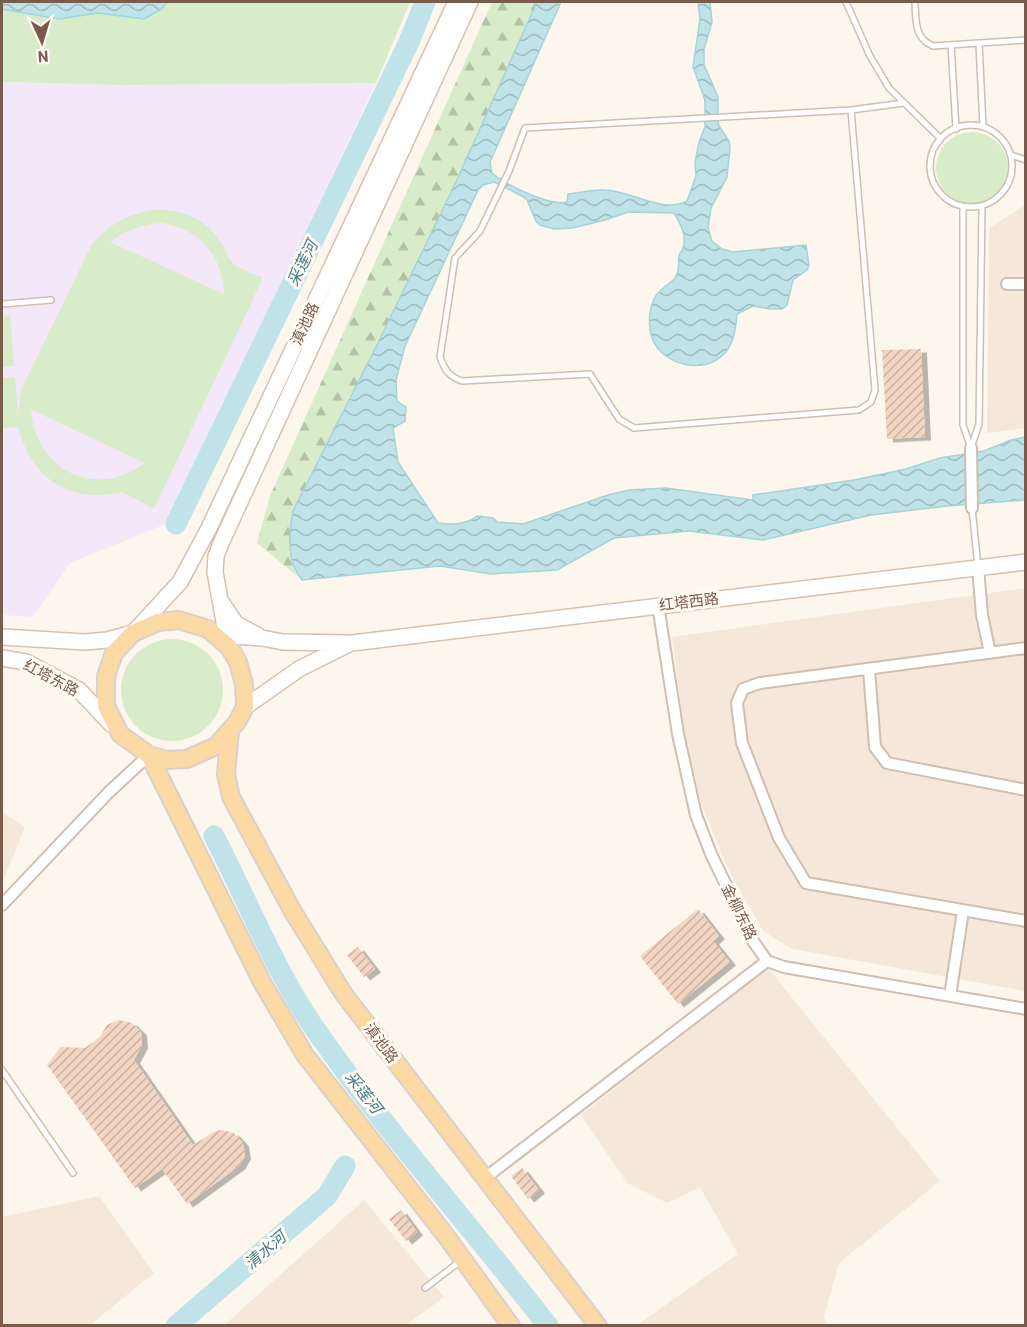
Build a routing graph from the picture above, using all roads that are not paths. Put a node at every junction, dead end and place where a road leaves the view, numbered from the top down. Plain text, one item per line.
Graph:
1 (456, 2) edge
2 (470, 2) edge
3 (846, 2) edge
4 (915, 2) edge
5 (1026, 40) edge
6 (979, 43) junction
7 (951, 45) junction
8 (904, 103) junction
9 (851, 110) junction
10 (983, 128) junction
11 (956, 129) junction
12 (940, 138) junction
13 (1011, 155) junction
14 (1026, 160) edge
15 (982, 206) junction
16 (963, 207) junction
17 (1007, 284) dead end
18 (1026, 284) edge
19 (51, 300) dead end
20 (2, 304) edge
21 (971, 448) junction
22 (972, 508) joint
23 (1026, 562) edge
24 (978, 568) junction
25 (220, 601) junction
26 (658, 605) junction
27 (133, 633) junction
28 (2, 637) edge
29 (262, 638) junction
30 (224, 639) junction
31 (352, 643) junction
32 (1026, 648) edge
33 (990, 653) junction
34 (2, 657) edge
35 (869, 669) junction
36 (245, 707) junction
37 (230, 730) junction
38 (120, 734) junction
39 (149, 755) junction
40 (1026, 790) edge
41 (2, 905) edge
42 (963, 911) junction
43 (1026, 921) edge
44 (767, 961) junction
45 (950, 996) junction
46 (1026, 1009) edge
47 (2, 1070) edge
48 (73, 1173) dead end
49 (485, 1178) junction
50 (463, 1260) junction
51 (425, 1288) dead end
52 (511, 1326) edge
53 (598, 1326) edge

1 - 27 main road, 滇池路
2 - 25 main road, 滇池路
3 - 8 lane
4 - 7 lane
5 - 6 lane
6 - 7 lane
6 - 10 lane
7 - 11 lane
8 - 9 lane
8 - 12 lane
9 - 9 lane
10 - 11 lane
10 - 13 lane
11 - 12 lane
12 - 16 lane
13 - 14 lane
13 - 15 lane
15 - 16 lane
15 - 21 lane
16 - 21 lane
17 - 18 street
19 - 20 lane
21 - 22 street
22 - 24 lane
23 - 24 main road, 红塔西路
24 - 26 main road, 红塔西路
24 - 33 street
25 - 29 main road
25 - 30 main road, 滇池路
26 - 31 main road, 红塔西路
26 - 44 street, 金柳东路
27 - 28 main road, 红塔东路
27 - 30 main road
27 - 38 main road
29 - 30 main road
29 - 31 main road
30 - 36 main road
31 - 36 main road
32 - 33 street
33 - 35 street
34 - 38 main road, 红塔东路
35 - 40 street
35 - 42 street
36 - 37 main road
37 - 39 main road
37 - 49 main road, 滇池路
38 - 39 main road
39 - 41 street
39 - 50 main road
42 - 43 street
42 - 45 street
44 - 45 street
44 - 49 street
45 - 46 street
47 - 48 lane
49 - 53 main road, 滇池路
50 - 51 lane
50 - 52 main road

